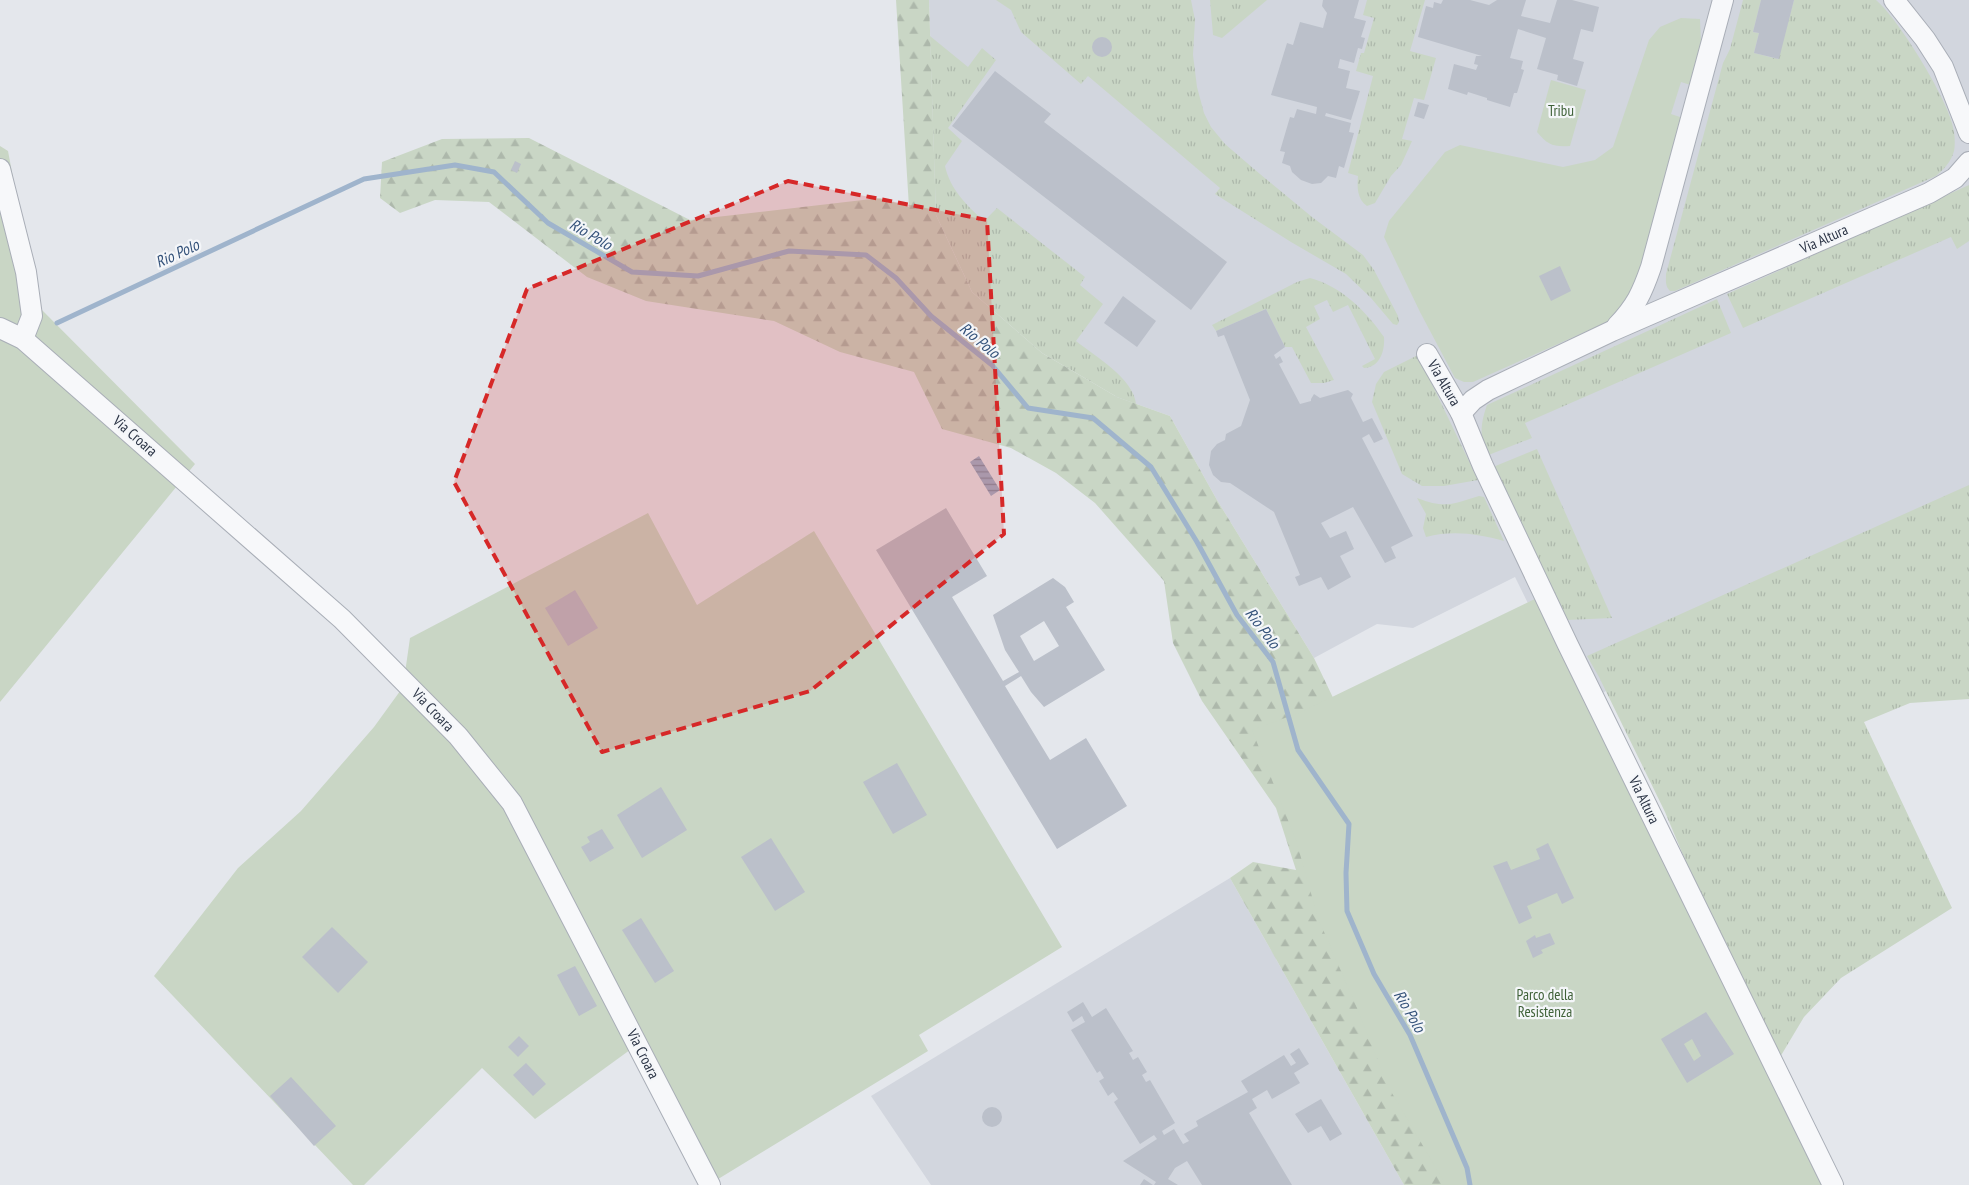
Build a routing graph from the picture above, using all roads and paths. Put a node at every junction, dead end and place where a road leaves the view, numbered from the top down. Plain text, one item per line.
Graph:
1 (1723, 0) edge
2 (1894, 0) edge
3 (1969, 133) edge
4 (1969, 162) edge
5 (0, 169) edge
6 (1651, 267) junction
7 (1672, 305) junction
8 (0, 328) edge
9 (1612, 331) junction
10 (23, 339) junction
11 (1426, 354) dead end
12 (1460, 413) junction
13 (710, 1185) edge
14 (1834, 1185) edge

1 - 6 street, Via Altura
2 - 3 street
4 - 7 street, Via Altura
5 - 10 street
6 - 7 street, Via Altura
6 - 9 street, Via Altura
7 - 9 street, Via Altura
8 - 10 street, Via Croara
9 - 12 street, Via Altura
10 - 13 street, Via Croara
11 - 12 street, Via Altura
12 - 14 street, Via Altura

